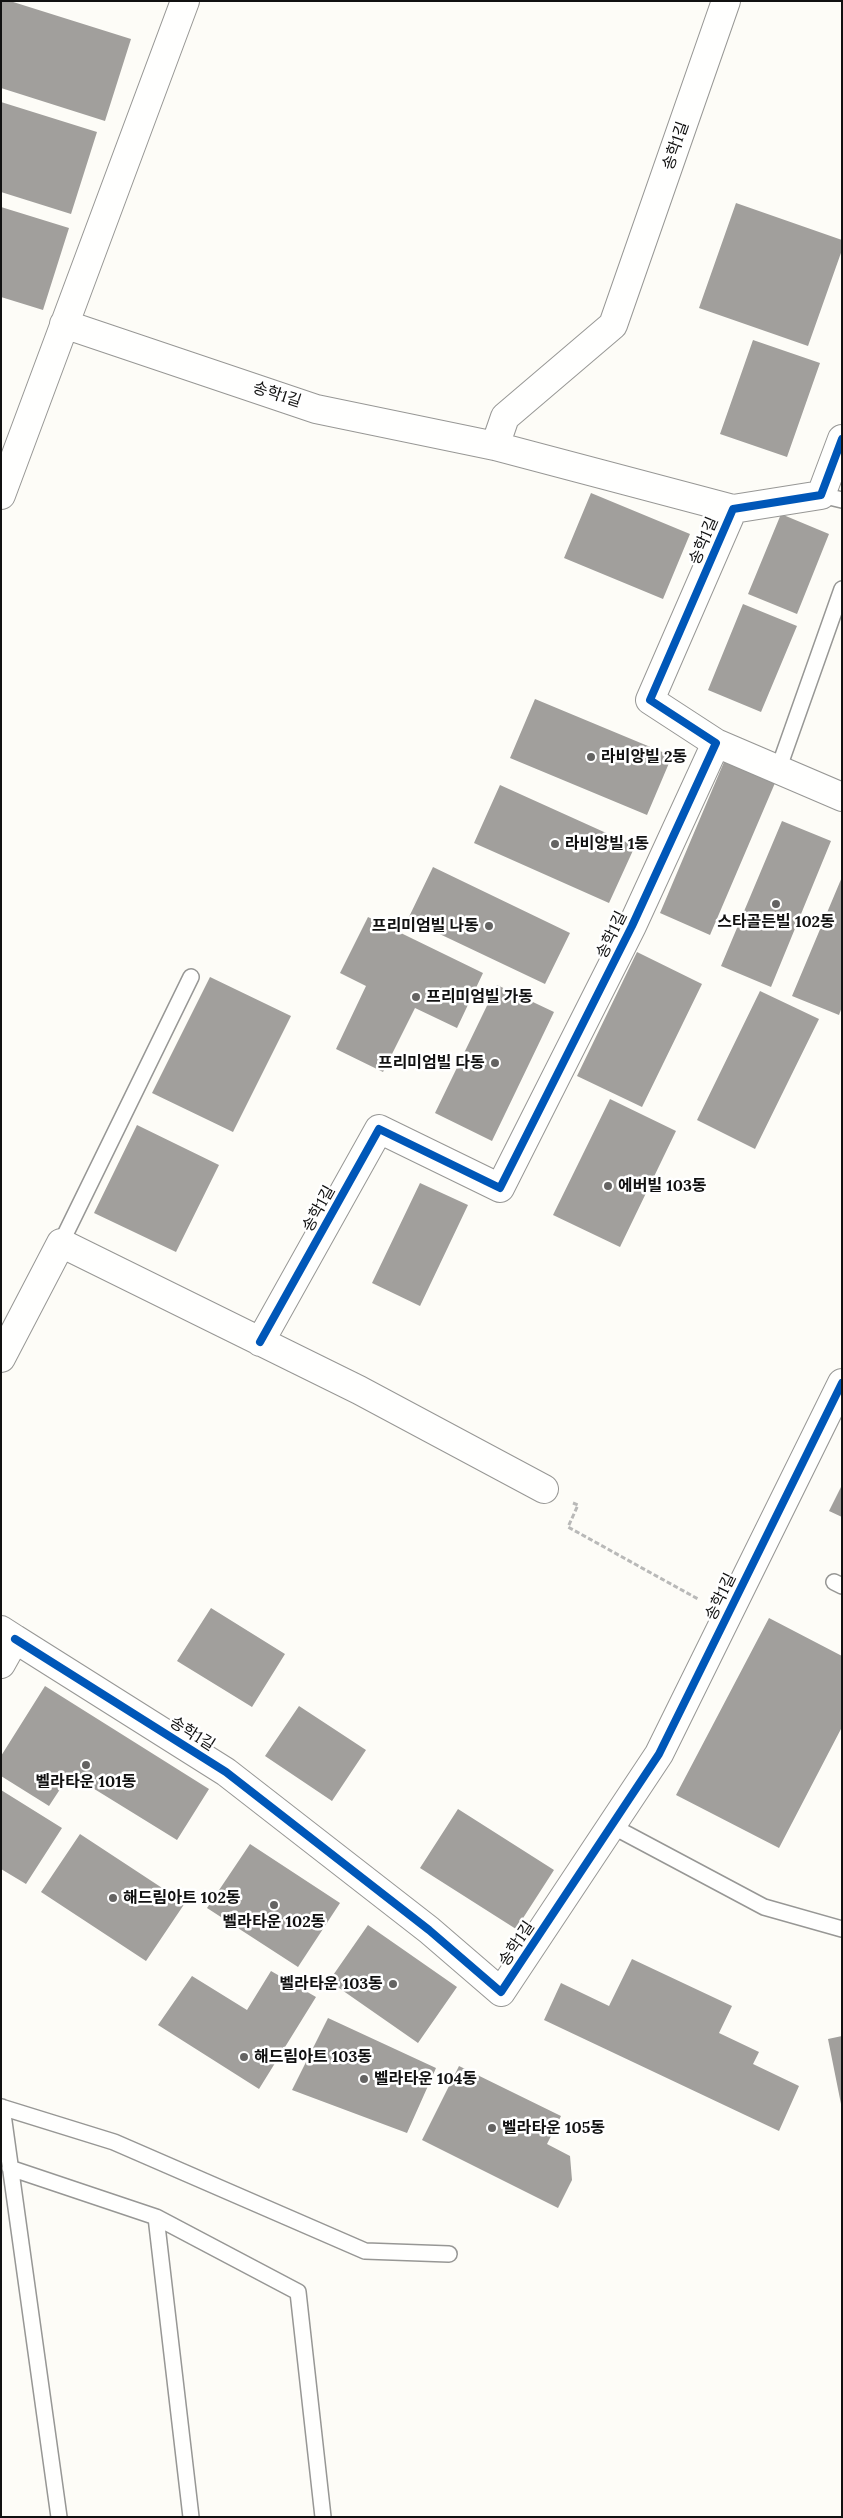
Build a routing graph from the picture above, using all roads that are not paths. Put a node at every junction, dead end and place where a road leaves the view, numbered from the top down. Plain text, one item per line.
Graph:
1 (185, 1) edge
2 (726, 1) edge
3 (64, 324) junction
4 (842, 440) edge
5 (495, 446) junction
6 (1, 495) edge
7 (832, 498) edge
8 (733, 509) junction
9 (842, 589) edge
10 (716, 743) junction
11 (778, 770) junction
12 (842, 797) edge
13 (191, 977) dead end
14 (60, 1243) junction
15 (260, 1342) junction
16 (1, 1358) edge
17 (842, 1383) edge
18 (544, 1489) road end
19 (8, 1634) edge
20 (1, 1664) edge
21 (612, 1826) junction
22 (842, 1928) edge
23 (2, 2107) edge
24 (10, 2168) junction
25 (156, 2218) junction
26 (449, 2254) dead end
27 (59, 2517) edge
28 (191, 2517) edge
29 (323, 2517) edge

1 - 3 street
2 - 5 street, 송학1길
3 - 5 street, 송학1길
3 - 6 street
4 - 7 street, 송학1길
5 - 8 street, 송학1길
7 - 8 street, 송학1길
8 - 10 street, 송학1길
9 - 11 lane
10 - 11 street, 송학1길
10 - 15 street, 송학1길
11 - 12 street, 송학1길
13 - 14 lane
14 - 15 street
14 - 16 street
15 - 18 street
17 - 21 street, 송학1길
19 - 20 street, 송학1길
19 - 21 street, 송학1길
21 - 22 lane
23 - 24 lane
23 - 26 lane
24 - 25 lane
24 - 27 lane
25 - 28 lane
25 - 29 lane

